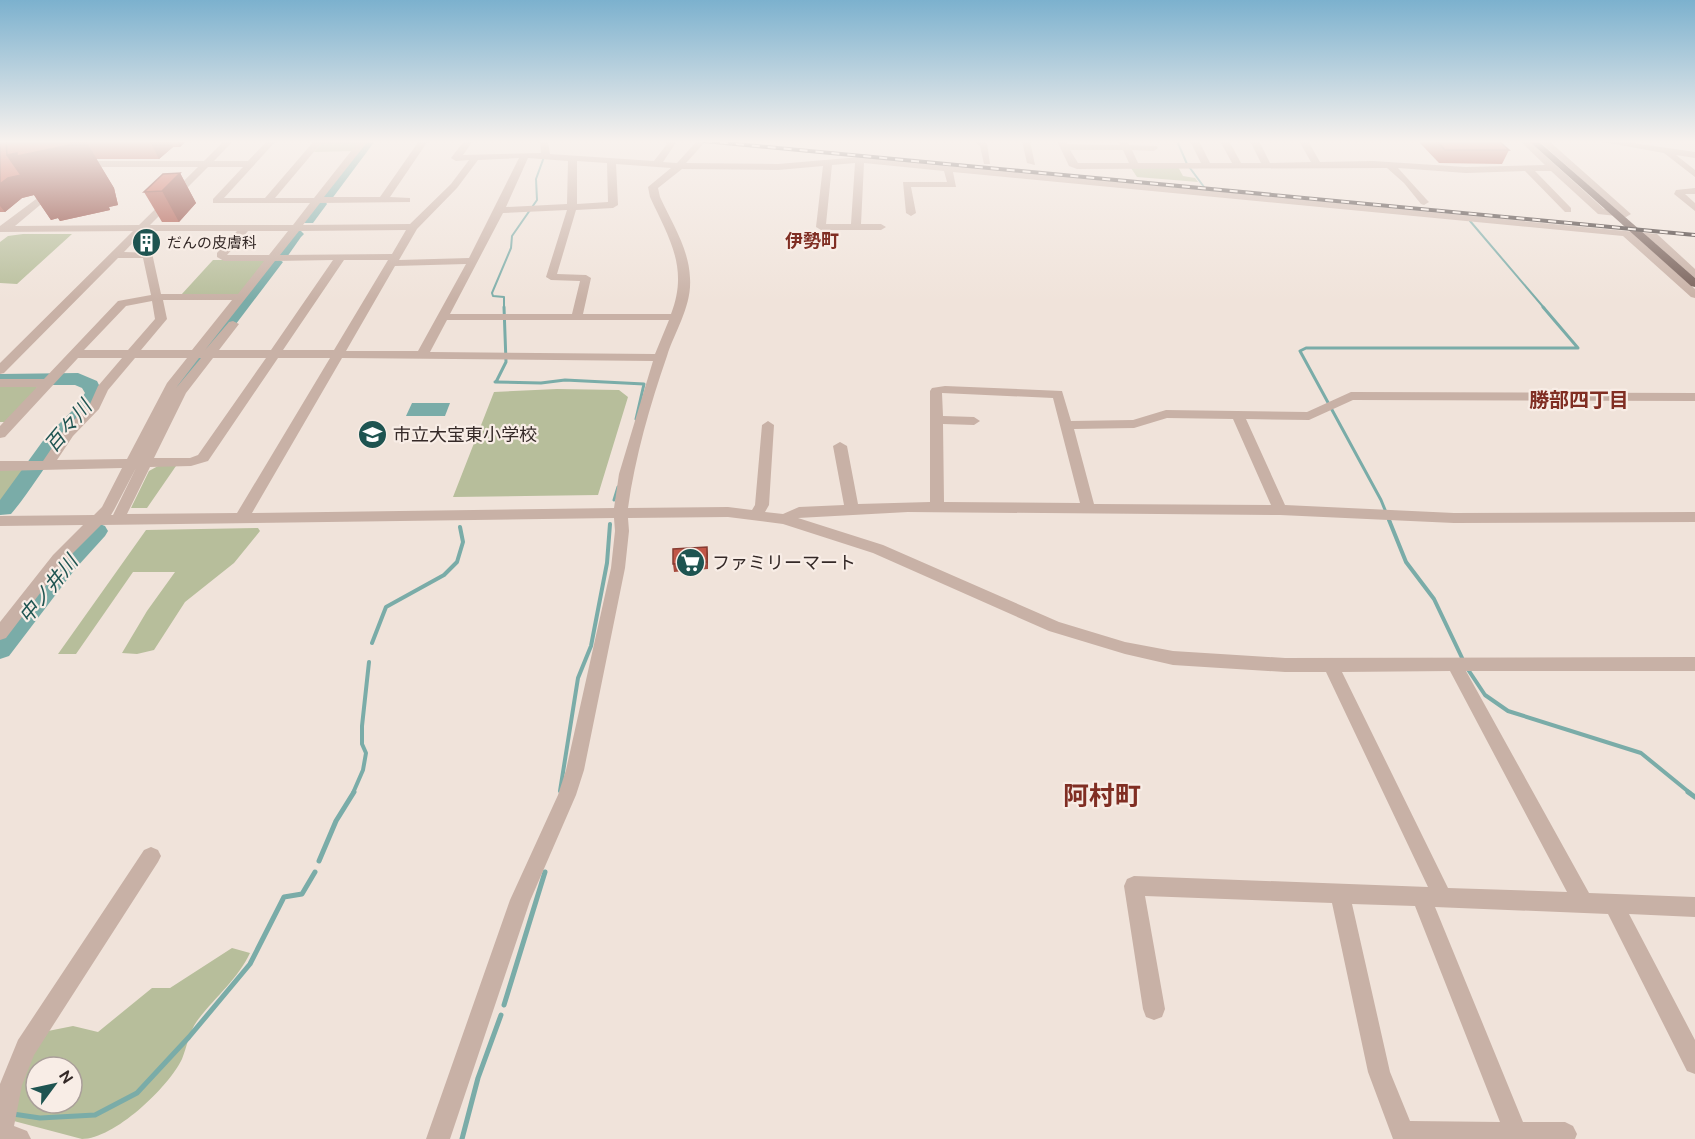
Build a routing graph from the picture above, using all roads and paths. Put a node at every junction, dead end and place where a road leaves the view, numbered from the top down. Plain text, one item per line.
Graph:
1 (46, 194) edge
2 (176, 194) edge
3 (222, 194) edge
4 (273, 194) edge
5 (327, 194) edge
6 (328, 194) edge
7 (387, 194) edge
8 (446, 194) edge
9 (507, 194) edge
10 (572, 194) edge
11 (613, 194) edge
12 (654, 194) edge
13 (825, 194) edge
14 (858, 194) edge
15 (908, 194) edge
16 (1211, 194) edge
17 (1418, 194) edge
18 (1553, 194) edge
19 (1584, 194) edge
20 (1587, 194) edge
21 (1604, 194) edge
22 (1678, 194) edge
23 (268, 200) junction
24 (323, 200) junction
25 (383, 200) junction
26 (407, 200) dead end
27 (1424, 202) dead end
28 (572, 208) junction
29 (1695, 208) edge
30 (500, 210) junction
31 (1568, 210) dead end
32 (911, 213) dead end
33 (413, 227) junction
34 (856, 227) junction
35 (881, 227) dead end
36 (142, 228) junction
37 (245, 228) junction
38 (302, 228) junction
39 (2, 229) edge
40 (1627, 234) junction
41 (114, 255) junction
42 (341, 257) junction
43 (279, 258) junction
44 (393, 260) junction
45 (471, 261) junction
46 (1695, 275) edge
47 (1695, 284) edge
48 (1695, 295) edge
49 (158, 297) junction
50 (242, 297) junction
51 (577, 316) junction
52 (445, 317) junction
53 (677, 317) junction
54 (75, 354) junction
55 (131, 354) junction
56 (196, 354) junction
57 (210, 354) junction
58 (276, 354) junction
59 (337, 354) junction
60 (423, 354) junction
61 (660, 358) junction
62 (0, 370) edge
63 (50, 380) junction
64 (0, 383) edge
65 (1695, 397) edge
66 (1238, 415) junction
67 (936, 420) junction
68 (974, 422) dead end
69 (768, 425) dead end
70 (1065, 425) junction
71 (0, 434) edge
72 (840, 447) dead end
73 (147, 463) junction
74 (42, 464) junction
75 (131, 464) junction
76 (0, 466) edge
77 (937, 508) junction
78 (1088, 508) junction
79 (852, 509) junction
80 (1280, 510) junction
81 (620, 512) junction
82 (755, 516) junction
83 (242, 517) junction
84 (1695, 517) edge
85 (118, 519) junction
86 (784, 519) junction
87 (97, 520) junction
88 (0, 521) edge
89 (0, 634) edge
90 (1454, 664) junction
91 (1695, 664) edge
92 (1331, 665) junction
93 (151, 856) dead end
94 (1341, 894) junction
95 (1421, 897) junction
96 (1443, 898) junction
97 (1584, 904) junction
98 (1614, 905) junction
99 (1695, 907) edge
100 (1155, 1009) dead end
101 (1695, 1063) edge
102 (1516, 1133) junction
103 (0, 1134) edge
104 (1565, 1134) dead end
105 (1403, 1136) edge
106 (19, 1139) edge
107 (438, 1139) edge

1 - 39 street
2 - 36 street
3 - 23 street
4 - 23 street
5 - 24 street
6 - 24 street
7 - 25 street
8 - 33 street
9 - 30 street
10 - 28 street
11 - 28 street
12 - 53 street
13 - 34 street
14 - 34 street
15 - 32 street
16 - 40 street
17 - 27 street
18 - 31 street
19 - 21 street
20 - 47 main road
22 - 29 street
23 - 24 street
24 - 25 street
24 - 38 street
25 - 26 street
28 - 30 street
28 - 51 street
30 - 45 street
33 - 38 street
33 - 44 street
34 - 35 street
36 - 37 street
36 - 39 street
36 - 41 street
37 - 38 street
37 - 43 street
38 - 43 street
40 - 46 street
40 - 48 street
41 - 49 street
41 - 62 street
42 - 43 street
42 - 44 street
42 - 58 street
43 - 50 street
43 - 57 street
44 - 45 street
44 - 59 street
45 - 52 street
49 - 50 street
49 - 54 street
49 - 55 street
50 - 56 street
51 - 52 street
51 - 53 street
52 - 60 street
53 - 61 street
54 - 55 street
54 - 63 street
55 - 56 street
55 - 74 street
56 - 57 street
56 - 75 street
57 - 58 street
57 - 73 street
58 - 59 street
58 - 73 street
59 - 60 street
59 - 83 street
60 - 61 street
61 - 81 street
63 - 64 street
63 - 71 street
65 - 66 street
66 - 70 street
66 - 80 street
67 - 68 street
67 - 70 street
67 - 77 street
69 - 82 street
70 - 78 street
72 - 79 street
73 - 75 street
73 - 85 street
74 - 75 street
74 - 76 street
75 - 87 street
77 - 78 street
77 - 79 street
78 - 80 street
79 - 86 street
80 - 84 street
81 - 82 street
81 - 83 street
81 - 107 street
82 - 86 street
83 - 85 street
85 - 87 street
86 - 92 street
87 - 88 street
87 - 89 street
90 - 91 street
90 - 92 street
90 - 97 street
92 - 96 street
93 - 103 street
94 - 95 street
94 - 100 street
94 - 105 street
95 - 96 street
95 - 102 street
96 - 97 street
97 - 98 street
98 - 99 street
98 - 101 street
102 - 104 street
102 - 105 street
103 - 106 street

